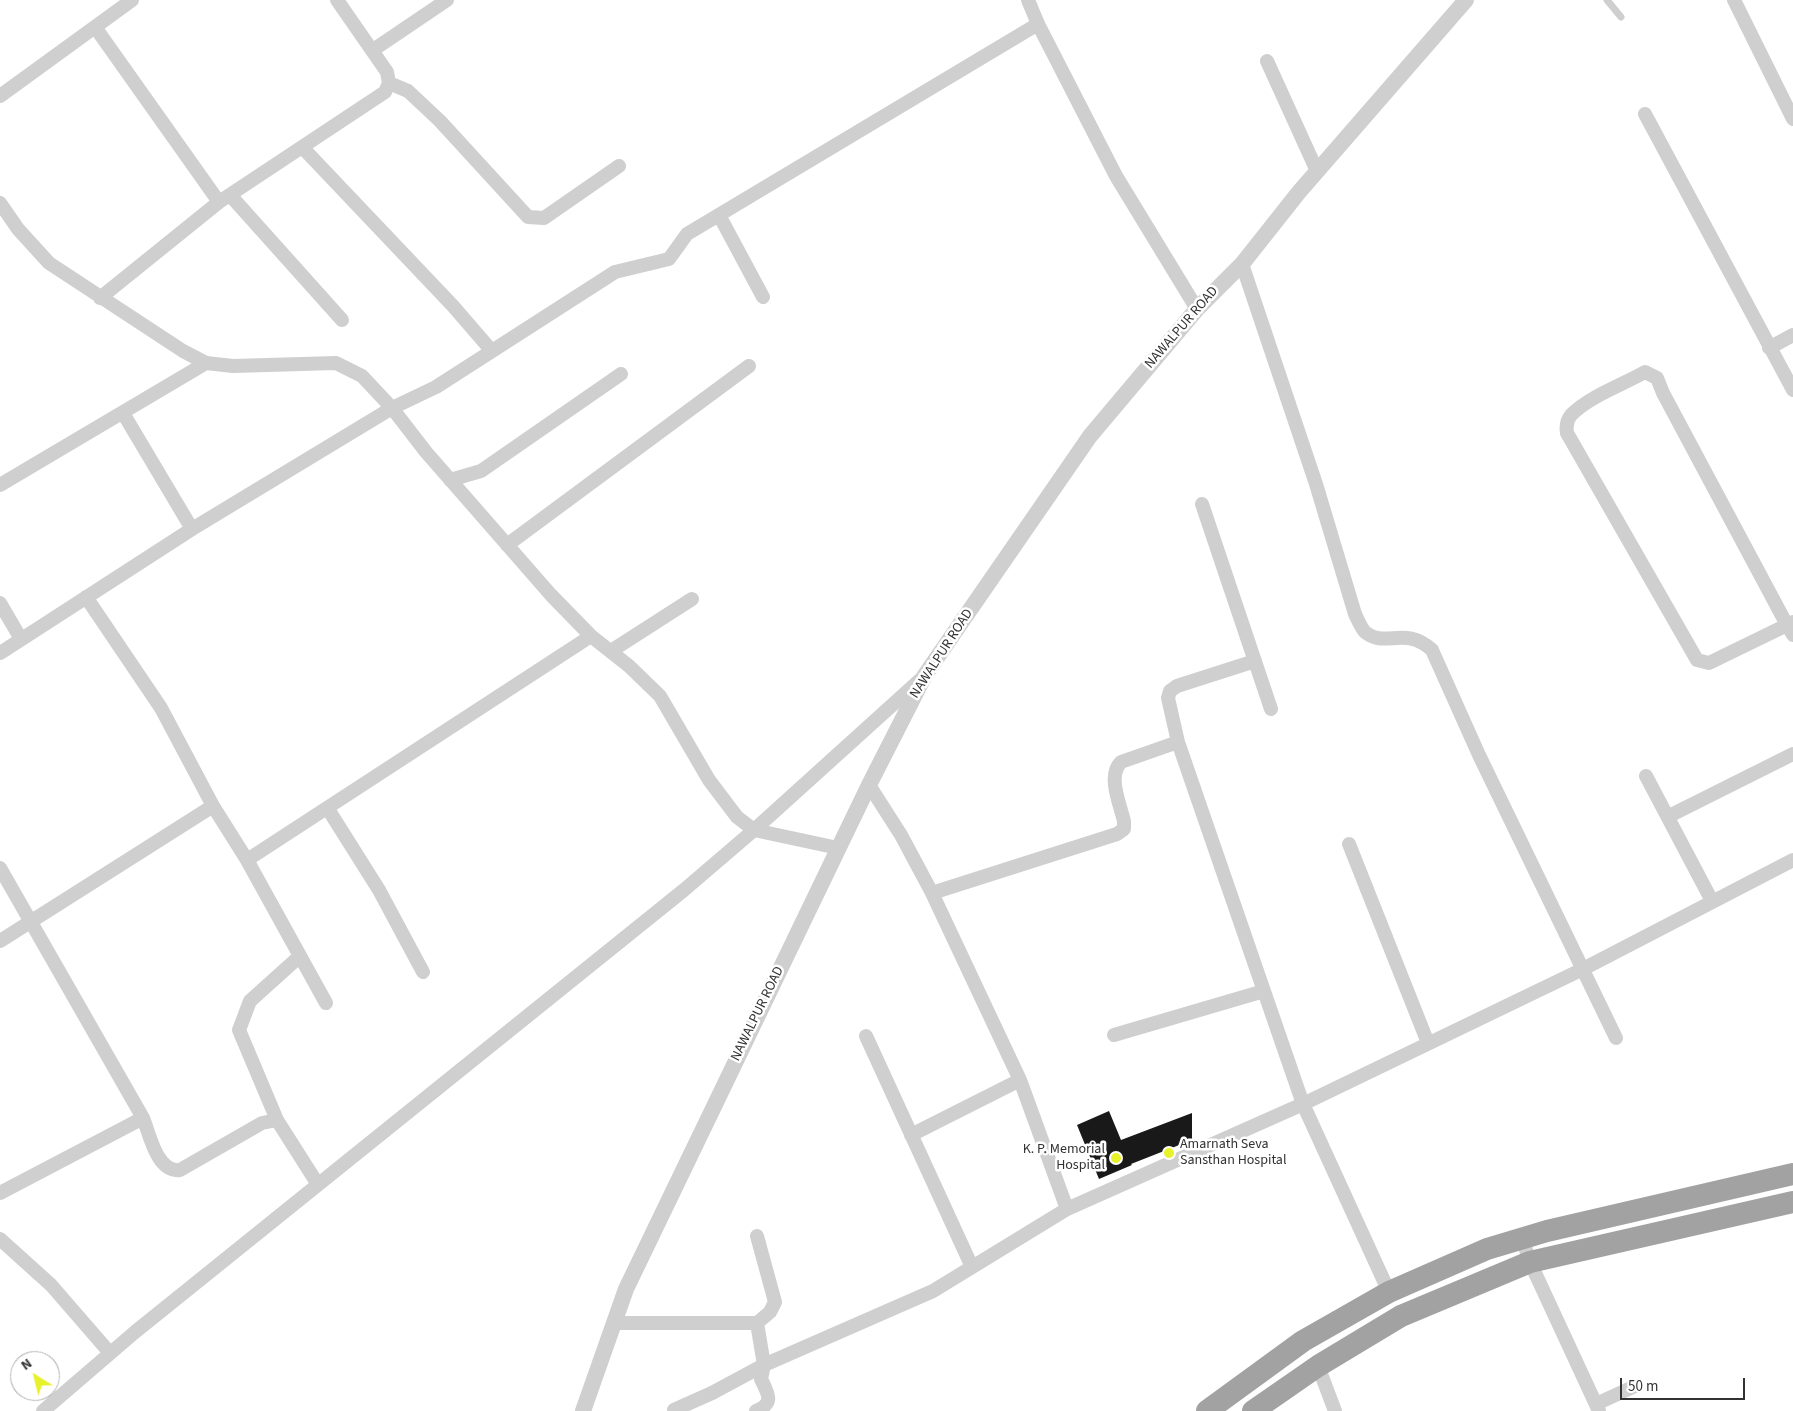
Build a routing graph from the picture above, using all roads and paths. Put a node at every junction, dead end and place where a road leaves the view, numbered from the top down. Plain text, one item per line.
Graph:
1 (132, 0) edge
2 (337, 0) edge
3 (447, 0) edge
4 (1028, 0) edge
5 (1466, 0) edge
6 (1607, 0) edge
7 (1734, 0) edge
8 (1621, 17) dead end
9 (1038, 24) junction
10 (95, 27) junction
11 (373, 50) junction
12 (1267, 61) dead end
13 (389, 83) junction
14 (0, 96) edge
15 (1644, 114) dead end
16 (1793, 119) edge
17 (302, 147) junction
18 (619, 166) dead end
19 (1317, 172) junction
20 (224, 199) junction
21 (0, 204) edge
22 (719, 215) junction
23 (1242, 264) junction
24 (763, 297) dead end
25 (100, 298) junction
26 (1197, 308) junction
27 (342, 320) dead end
28 (1793, 336) edge
29 (1769, 348) junction
30 (491, 350) junction
31 (206, 362) junction
32 (749, 366) dead end
33 (621, 374) dead end
34 (1793, 390) edge
35 (392, 408) junction
36 (123, 412) junction
37 (450, 480) junction
38 (0, 485) edge
39 (1202, 504) dead end
40 (192, 529) junction
41 (507, 545) junction
42 (86, 597) junction
43 (692, 599) dead end
44 (0, 603) edge
45 (1791, 627) edge
46 (591, 636) junction
47 (21, 639) junction
48 (611, 651) junction
49 (0, 653) edge
50 (1255, 662) junction
51 (925, 675) junction
52 (1271, 709) dead end
53 (1178, 742) junction
54 (1793, 754) edge
55 (1646, 776) dead end
56 (869, 785) junction
57 (213, 806) junction
58 (328, 808) junction
59 (1669, 816) junction
60 (754, 830) junction
61 (1349, 844) dead end
62 (838, 848) junction
63 (247, 860) junction
64 (1793, 860) edge
65 (0, 868) edge
66 (932, 893) junction
67 (1712, 901) junction
68 (31, 921) junction
69 (0, 941) edge
70 (300, 956) junction
71 (1582, 969) junction
72 (423, 972) dead end
73 (1264, 991) junction
74 (326, 1003) dead end
75 (1114, 1035) dead end
76 (866, 1036) dead end
77 (1616, 1038) dead end
78 (1428, 1043) junction
79 (1020, 1080) junction
80 (1303, 1104) junction
81 (143, 1118) junction
82 (277, 1120) junction
83 (912, 1135) junction
84 (1793, 1174) edge
85 (317, 1183) junction
86 (0, 1193) edge
87 (1793, 1202) edge
88 (1068, 1209) junction
89 (757, 1236) dead end
90 (1522, 1238) junction
91 (0, 1239) edge
92 (1530, 1262) junction
93 (972, 1267) junction
94 (1389, 1292) junction
95 (614, 1323) junction
96 (757, 1323) junction
97 (110, 1353) junction
98 (764, 1365) junction
99 (1318, 1366) junction
100 (1633, 1387) dead end
101 (1597, 1408) edge
102 (674, 1410) edge
103 (43, 1411) edge
104 (583, 1411) edge
105 (756, 1411) edge
106 (1207, 1411) edge
107 (1253, 1411) edge
108 (1335, 1411) edge

1 - 10 street
2 - 11 street
3 - 11 street
4 - 9 street
5 - 19 street, NAWALPUR ROAD
6 - 8 lane
7 - 16 street
9 - 22 street
9 - 26 street
10 - 14 street
10 - 20 street
11 - 13 street
12 - 19 street
13 - 17 street
13 - 18 street
15 - 29 street
17 - 20 street
17 - 30 street
19 - 23 street, NAWALPUR ROAD
20 - 25 street
20 - 27 street
21 - 25 street
22 - 24 street
22 - 30 street
23 - 26 street, NAWALPUR ROAD
23 - 71 street
25 - 31 street
26 - 51 street, NAWALPUR ROAD
28 - 29 street
29 - 34 street
30 - 35 street
31 - 35 street
31 - 36 street
32 - 41 street
33 - 37 street
35 - 37 street
35 - 40 street
36 - 38 street
36 - 40 street
37 - 41 street
39 - 50 street
40 - 42 street
41 - 46 street
42 - 47 street
42 - 57 street
43 - 48 street
44 - 47 street
45 - 45 street
46 - 48 street
46 - 58 street
47 - 49 street
48 - 60 street
50 - 52 street
50 - 53 street
51 - 56 street, NAWALPUR ROAD
51 - 60 street
53 - 66 street
53 - 73 street
54 - 59 street
55 - 59 street
56 - 62 street, NAWALPUR ROAD
56 - 66 street
57 - 63 street
57 - 68 street
58 - 63 street
58 - 72 street
59 - 67 street
60 - 62 street
60 - 85 street
61 - 78 street
62 - 95 street, NAWALPUR ROAD
63 - 70 street
64 - 67 street
65 - 68 street
66 - 79 street
67 - 71 street
68 - 69 street
68 - 81 street
70 - 74 street
70 - 82 street
71 - 77 street
71 - 78 street
73 - 75 street
73 - 80 street
76 - 83 street
78 - 80 street
79 - 83 street
79 - 88 street
80 - 88 street
80 - 94 street
81 - 82 street
81 - 86 street
82 - 85 street
83 - 93 street
84 - 90 highway
85 - 97 street
87 - 92 highway
88 - 93 street
89 - 96 street
90 - 92 street
90 - 94 highway
91 - 97 street
92 - 99 highway
92 - 101 street
93 - 98 street
94 - 106 highway
95 - 96 street
95 - 104 street, NAWALPUR ROAD
96 - 98 street
97 - 103 street
98 - 102 street
98 - 105 street
99 - 107 highway
99 - 108 street
100 - 101 street

